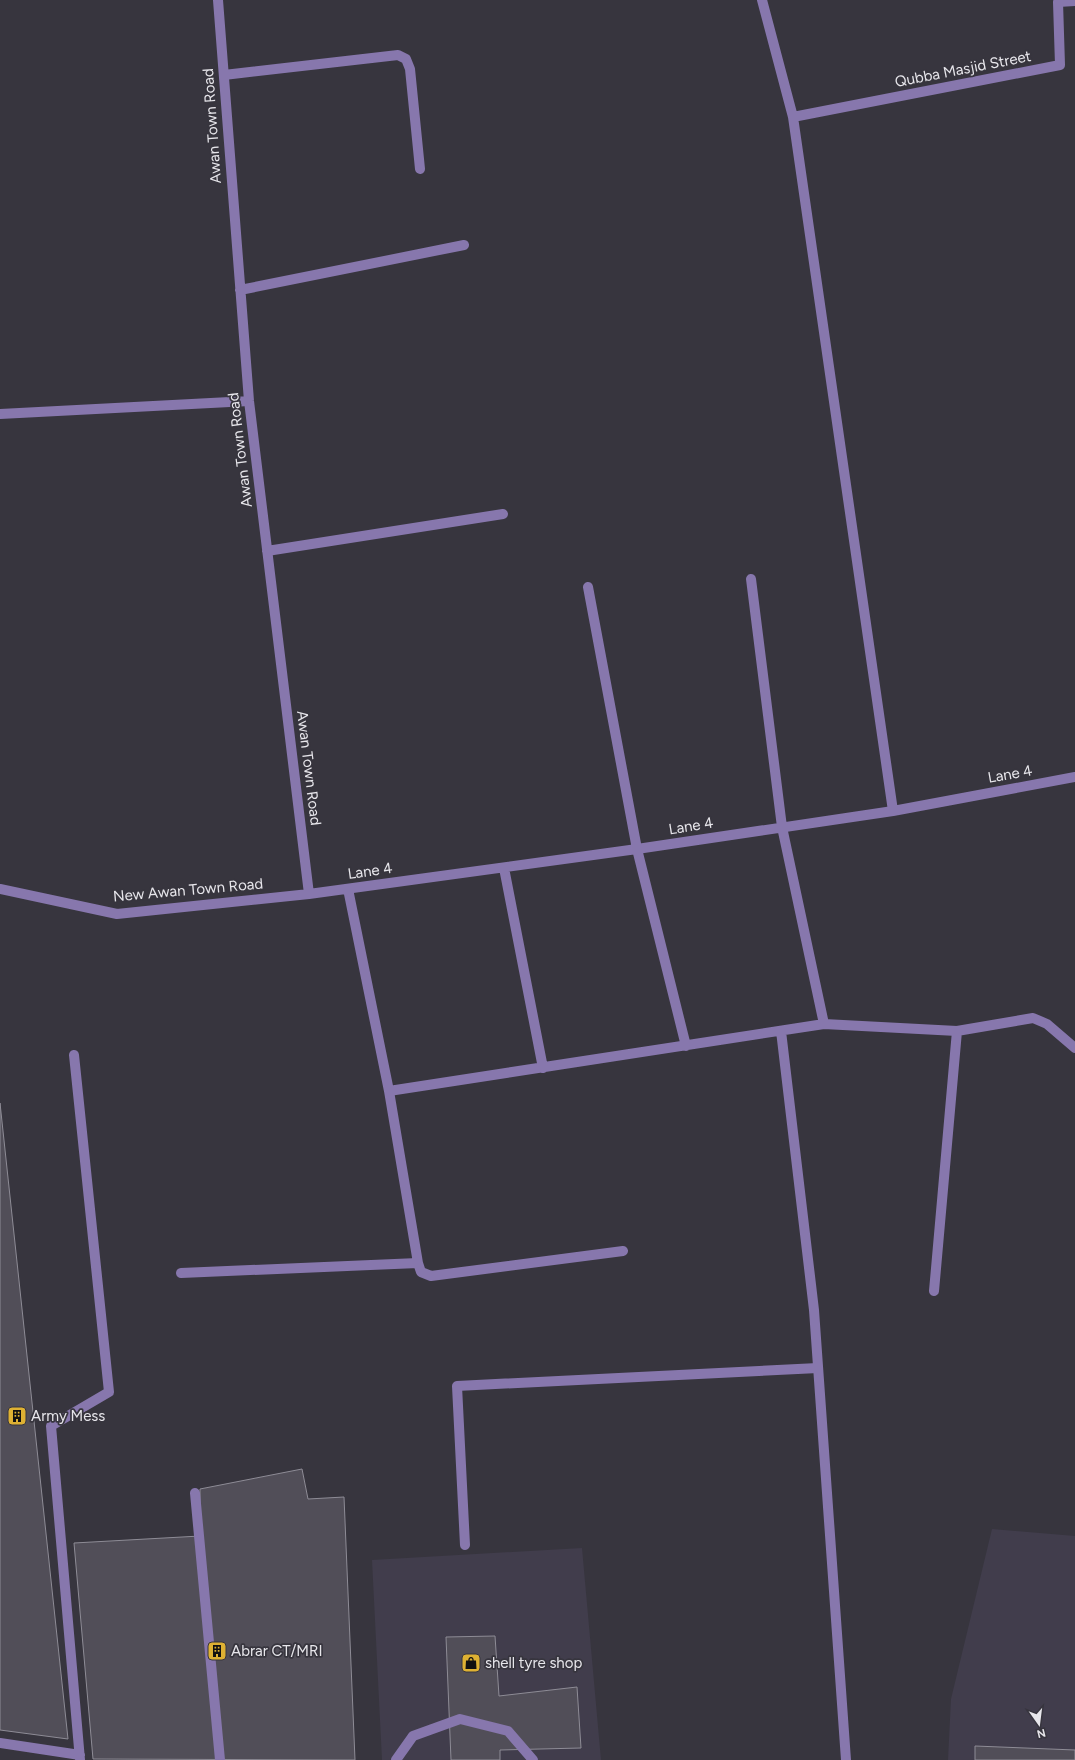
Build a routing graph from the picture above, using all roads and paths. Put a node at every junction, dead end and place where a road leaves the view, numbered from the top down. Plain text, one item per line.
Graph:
1 (218, 0) edge
2 (762, 0) edge
3 (1075, 1) edge
4 (224, 75) junction
5 (793, 117) junction
6 (420, 169) dead end
7 (464, 245) dead end
8 (240, 290) junction
9 (249, 401) junction
10 (0, 414) edge
11 (502, 514) dead end
12 (267, 551) junction
13 (751, 579) dead end
14 (588, 587) dead end
15 (1075, 777) edge
16 (893, 810) junction
17 (782, 827) junction
18 (637, 849) junction
19 (504, 868) junction
20 (0, 889) edge
21 (348, 889) junction
22 (309, 894) junction
23 (824, 1024) junction
24 (780, 1031) junction
25 (957, 1031) junction
26 (686, 1046) junction
27 (1075, 1048) edge
28 (74, 1055) dead end
29 (543, 1068) junction
30 (389, 1091) junction
31 (623, 1251) dead end
32 (418, 1263) junction
33 (181, 1273) dead end
34 (934, 1291) dead end
35 (818, 1368) junction
36 (194, 1493) dead end
37 (465, 1545) dead end
38 (0, 1743) edge
39 (80, 1758) edge
40 (220, 1760) edge
41 (396, 1760) edge
42 (533, 1760) edge
43 (846, 1760) edge

1 - 4 street, Awan Town Road
2 - 5 street
3 - 5 street, Qubba Masjid Street
4 - 6 street
4 - 8 street, Awan Town Road
5 - 16 street
7 - 8 street
8 - 9 street, Awan Town Road
9 - 10 street
9 - 12 street, Awan Town Road
11 - 12 street
12 - 22 street, Awan Town Road
13 - 17 street
14 - 18 street
15 - 16 street, Lane 4
16 - 17 street, Lane 4
17 - 18 street, Lane 4
17 - 23 street
18 - 19 street, Lane 4
18 - 26 street
19 - 21 street, Lane 4
19 - 29 street
20 - 22 street, New Awan Town Road
21 - 22 street, Lane 4
21 - 30 street
23 - 24 street
23 - 25 street
24 - 26 street
24 - 35 street
25 - 27 street
25 - 34 street
26 - 29 street
28 - 39 street
29 - 30 street
30 - 32 street
31 - 32 street
32 - 33 street
35 - 37 street
35 - 43 street
36 - 40 street
38 - 39 street
41 - 42 street

